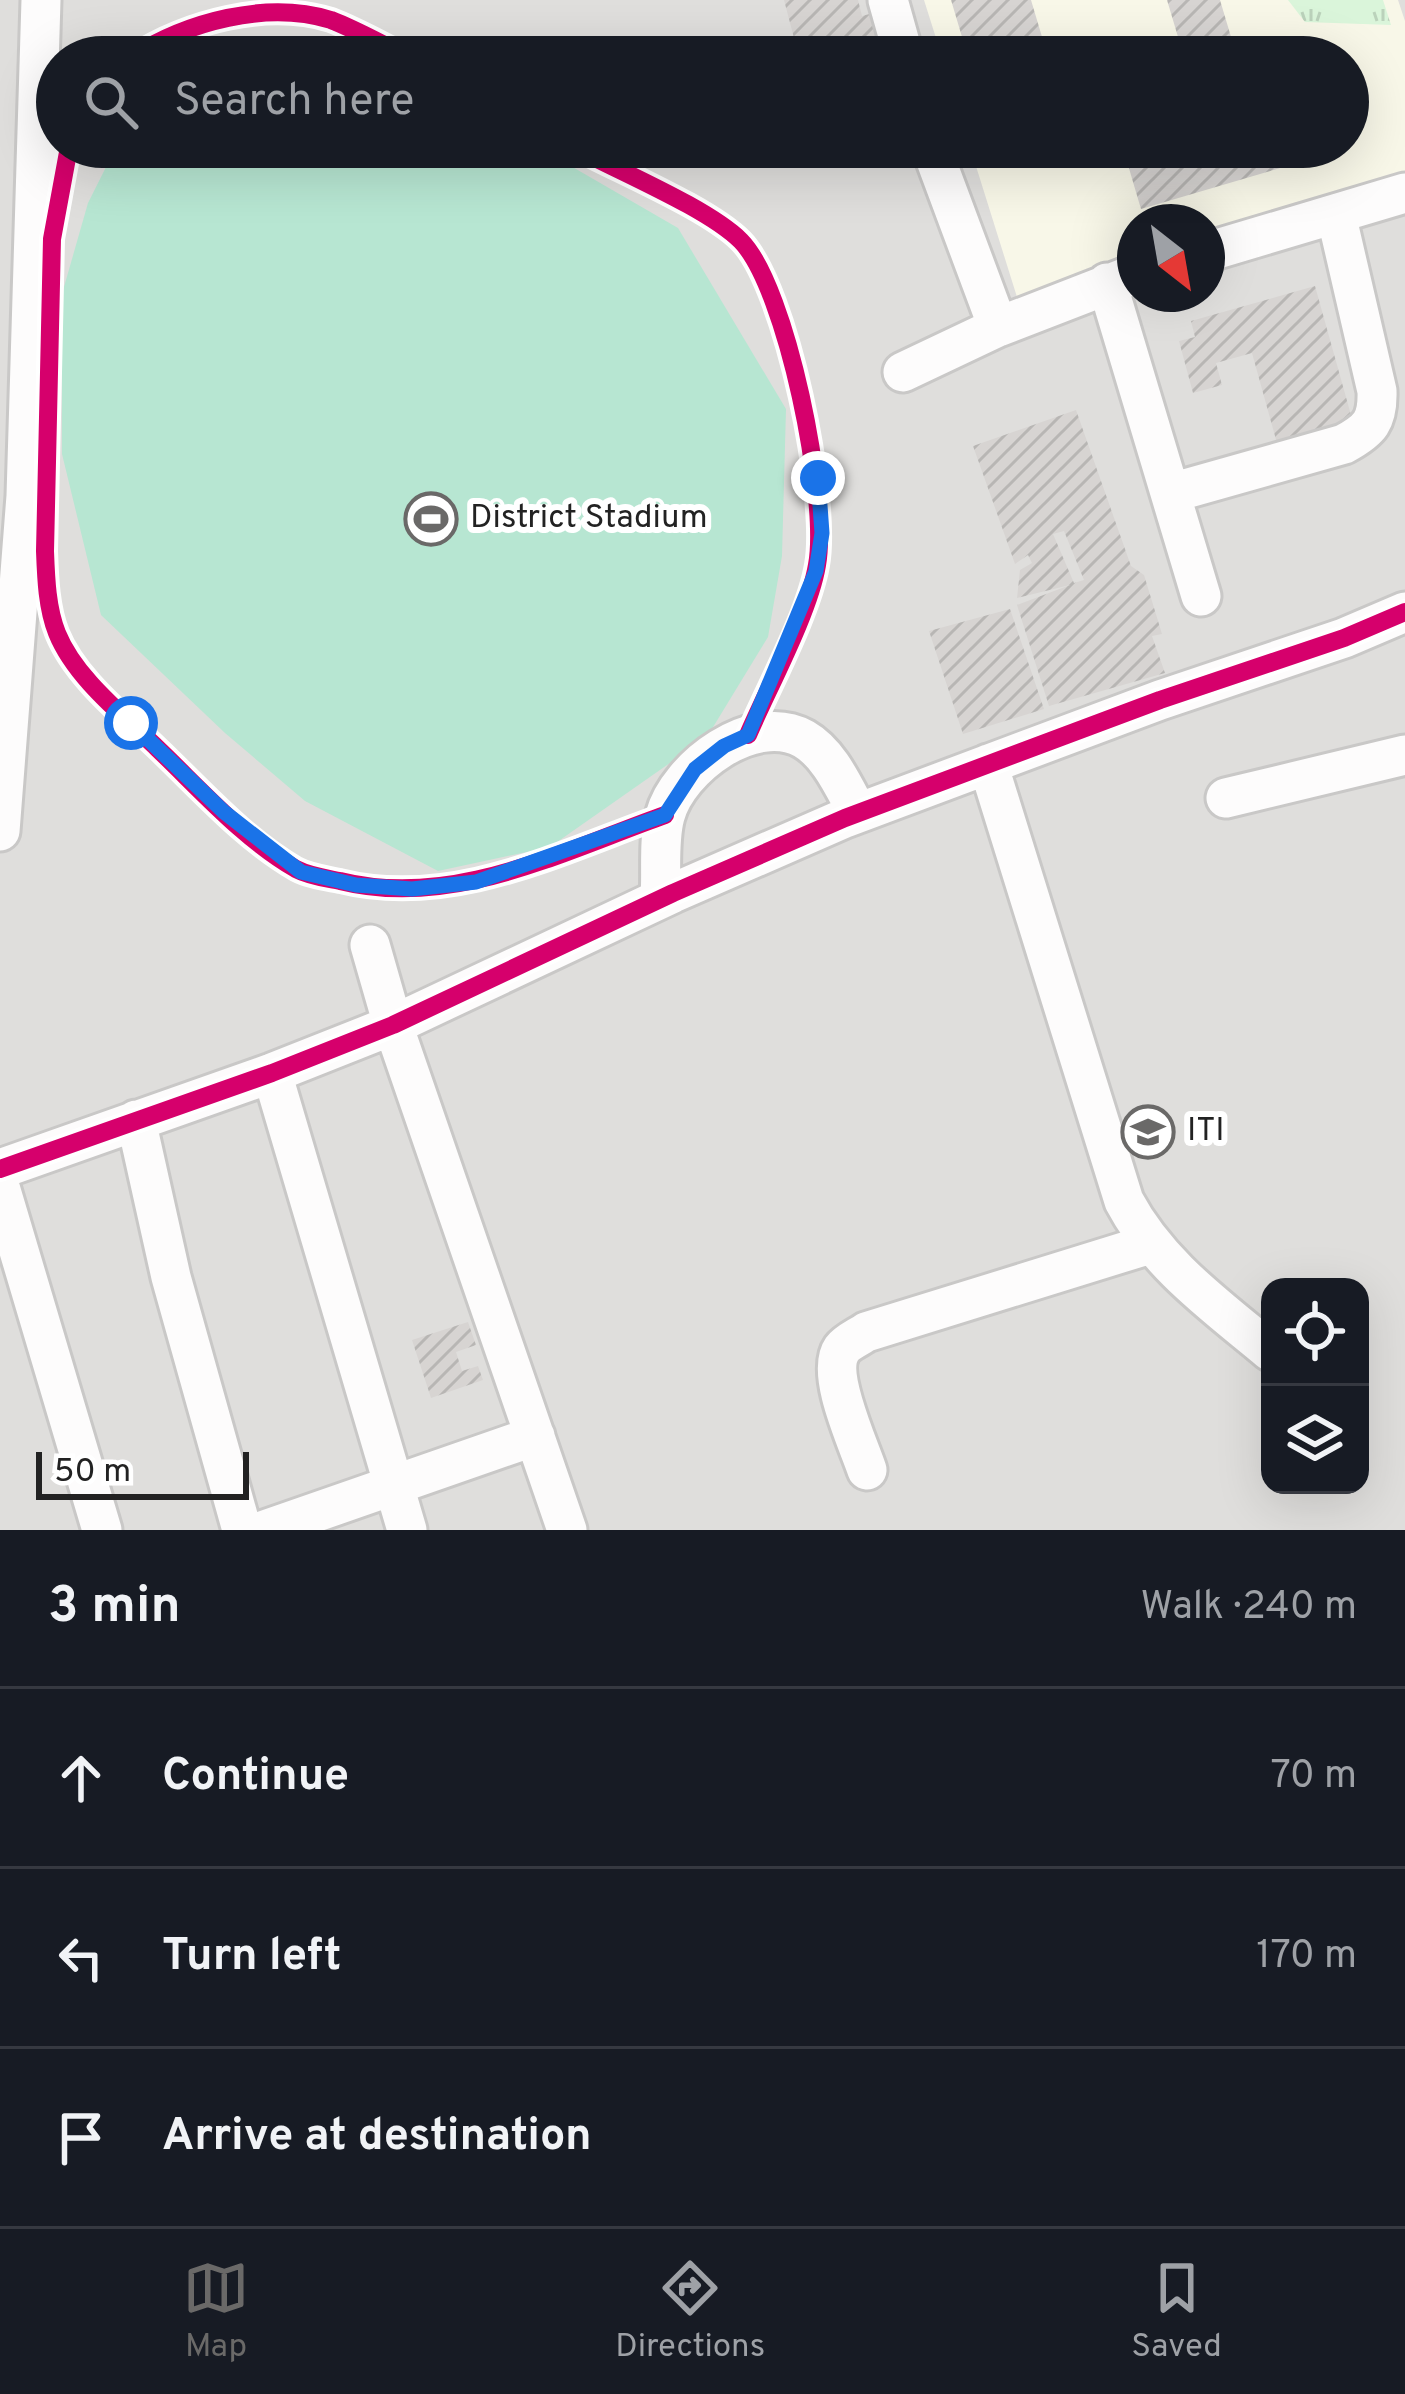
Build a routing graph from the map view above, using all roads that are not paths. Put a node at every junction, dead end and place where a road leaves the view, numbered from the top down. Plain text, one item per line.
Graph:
1 (41, 0) edge
2 (888, 0) edge
3 (40, 36) edge
4 (898, 36) edge
5 (36, 165) edge
6 (939, 168) edge
7 (1405, 193) edge
8 (1336, 214) junction
9 (1225, 248) edge
10 (1117, 280) edge
11 (1129, 312) edge
12 (998, 327) junction
13 (903, 372) dead end
14 (1171, 494) junction
15 (1202, 596) dead end
16 (1405, 612) edge
17 (1405, 755) edge
18 (988, 764) junction
19 (1226, 797) dead end
20 (858, 813) junction
21 (0, 831) edge
22 (660, 899) junction
23 (370, 945) dead end
24 (393, 1025) junction
25 (272, 1073) junction
26 (136, 1120) junction
27 (0, 1168) edge
28 (0, 1187) edge
29 (1150, 1244) junction
30 (1261, 1343) edge
31 (535, 1436) junction
32 (867, 1470) dead end
33 (393, 1483) junction
34 (102, 1530) edge
35 (242, 1530) edge
36 (265, 1530) edge
37 (407, 1530) edge
38 (567, 1530) edge

1 - 3 street
2 - 4 street
5 - 21 street
6 - 12 street
7 - 8 street
8 - 9 street
8 - 14 street
10 - 12 street
11 - 14 street
12 - 13 street
14 - 15 street
16 - 18 street
17 - 19 street
18 - 20 street
18 - 29 street
20 - 22 street
20 - 22 street
22 - 24 street
23 - 24 street
24 - 25 street
24 - 31 street
25 - 26 street
25 - 33 street
26 - 27 street
26 - 35 street
28 - 34 street
29 - 30 street
29 - 32 street
31 - 33 street
31 - 38 street
33 - 36 street
33 - 37 street

